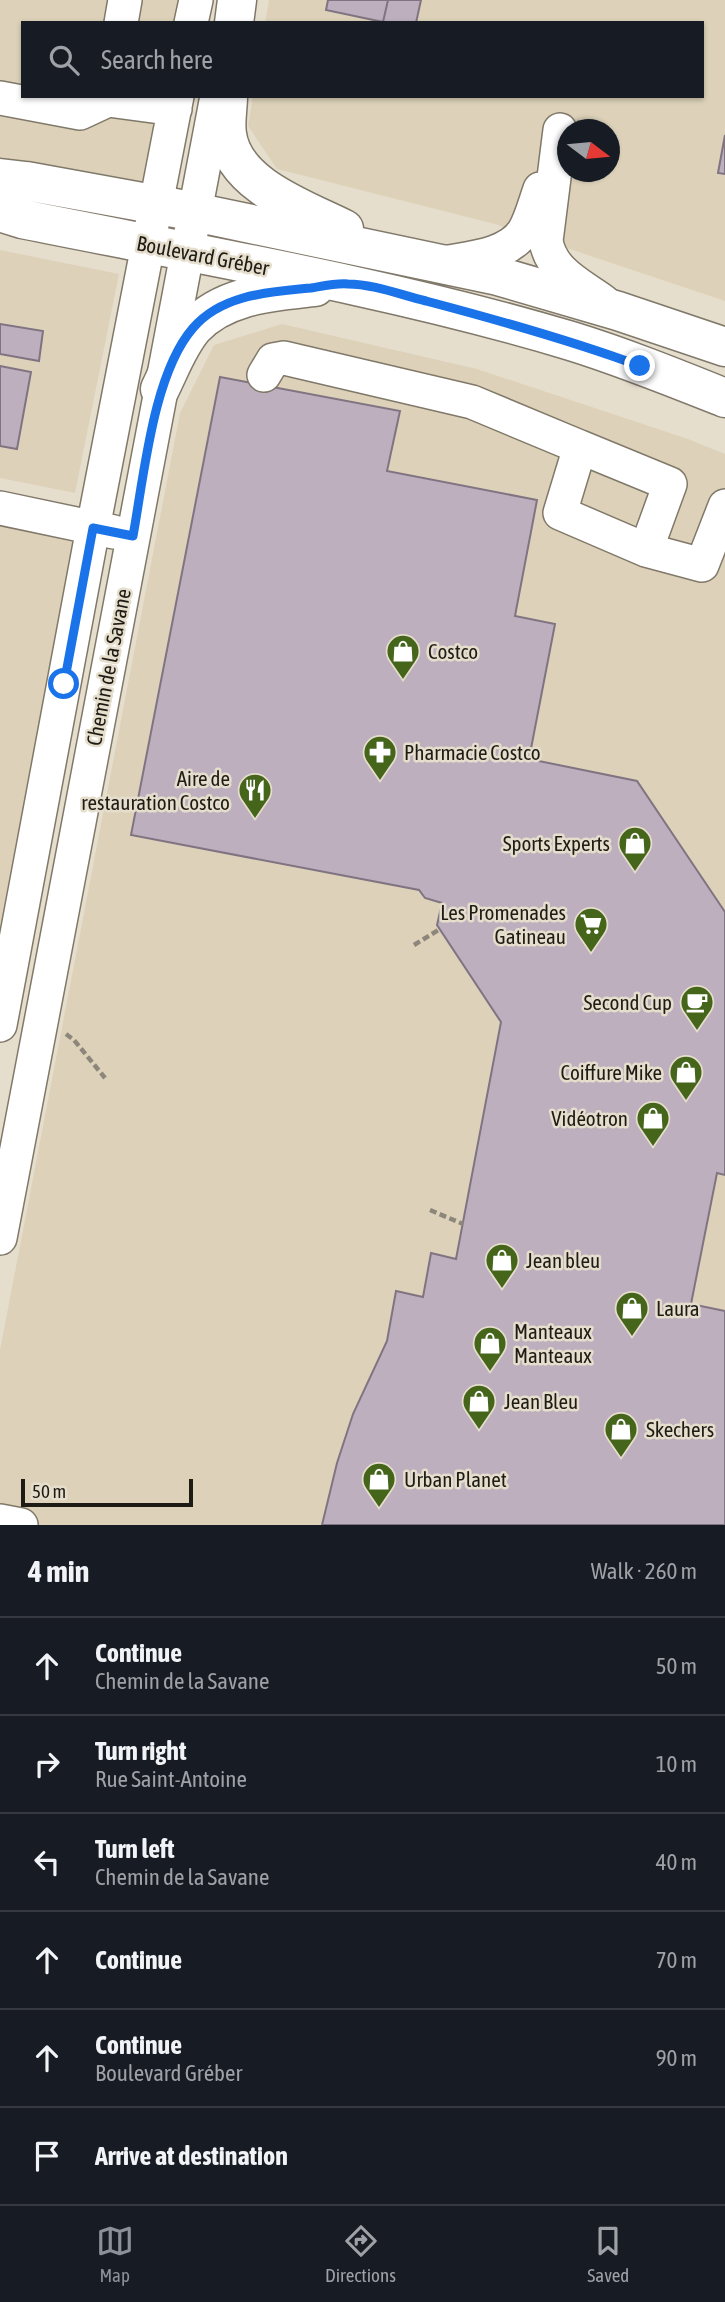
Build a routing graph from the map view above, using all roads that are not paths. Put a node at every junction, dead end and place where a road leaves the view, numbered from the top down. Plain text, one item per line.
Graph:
1 (124, 0) edge
2 (196, 0) edge
3 (236, 0) edge
4 (121, 21) edge
5 (191, 21) edge
6 (233, 21) edge
7 (0, 98) edge
8 (108, 98) edge
9 (217, 98) edge
10 (228, 98) edge
11 (176, 103) edge
12 (0, 178) edge
13 (156, 205) junction
14 (0, 212) edge
15 (194, 212) junction
16 (148, 244) junction
17 (186, 251) junction
18 (386, 251) junction
19 (443, 263) junction
20 (349, 284) junction
21 (618, 311) junction
22 (725, 347) edge
23 (264, 375) dead end
24 (160, 389) junction
25 (725, 398) edge
26 (580, 447) junction
27 (725, 506) edge
28 (0, 508) edge
29 (93, 528) junction
30 (133, 536) junction
31 (646, 550) junction
32 (9, 980) junction
33 (48, 988) junction
34 (0, 1025) edge
35 (0, 1238) edge
36 (0, 1521) edge
37 (21, 1525) edge

1 - 4 street
2 - 5 street
3 - 6 main road
7 - 8 street
8 - 11 street
9 - 15 street, Chemin de la Savane
10 - 18 main road
11 - 13 street, Chemin de la Savane
12 - 13 main road, Boulevard Gréber
13 - 15 main road, Boulevard Gréber
13 - 16 street, Chemin de la Savane
14 - 16 main road, Boulevard Gréber
15 - 17 street, Chemin de la Savane
15 - 18 main road, Boulevard Gréber
16 - 17 main road, Boulevard Gréber
16 - 29 street, Chemin de la Savane
17 - 20 main road, Boulevard Gréber
17 - 24 street, Chemin de la Savane
18 - 19 main road, Boulevard Gréber
19 - 21 main road, Boulevard Gréber
19 - 21 street
20 - 24 main road
20 - 25 main road, Boulevard Gréber
21 - 22 main road, Boulevard Gréber
23 - 26 street
24 - 30 street, Chemin de la Savane
26 - 31 street
26 - 31 street
27 - 31 street
28 - 29 street
29 - 30 street
29 - 32 street, Chemin de la Savane
30 - 33 street, Chemin de la Savane
32 - 33 street
32 - 34 street, Chemin de la Savane
33 - 35 street, Chemin de la Savane
36 - 37 street

